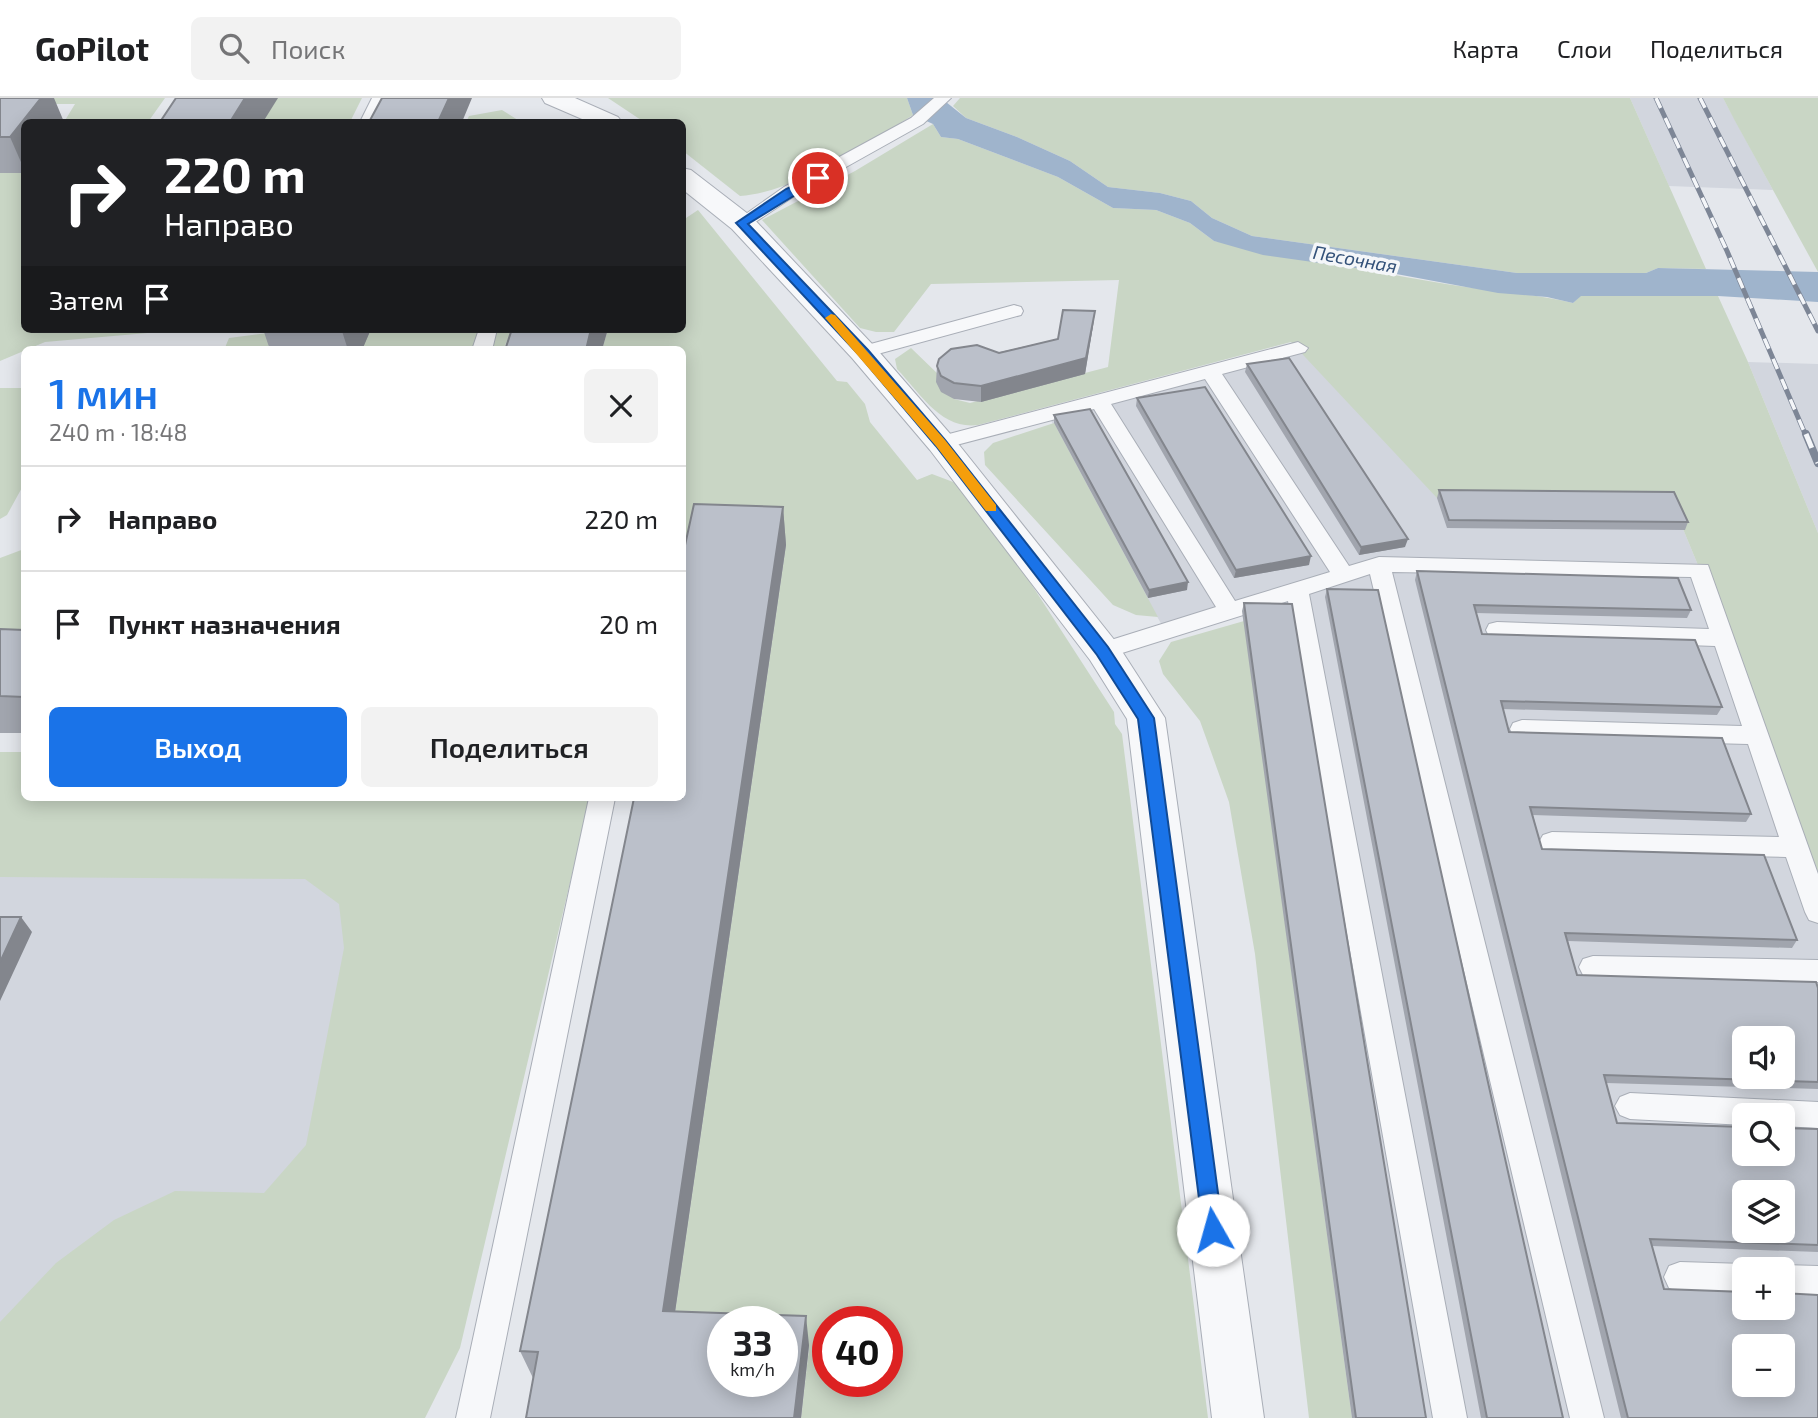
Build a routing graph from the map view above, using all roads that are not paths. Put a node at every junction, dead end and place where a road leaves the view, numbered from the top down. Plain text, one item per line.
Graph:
1 (380, 98) edge
2 (554, 98) edge
3 (943, 98) edge
4 (370, 119) edge
5 (591, 119) edge
6 (686, 179) edge
7 (742, 223) junction
8 (1014, 310) dead end
9 (1298, 348) dead end
10 (863, 352) junction
11 (1210, 371) junction
12 (1099, 401) junction
13 (940, 443) junction
14 (1379, 564) junction
15 (1344, 575) junction
16 (1297, 590) junction
17 (1230, 611) junction
18 (1497, 630) dead end
19 (1723, 638) junction
20 (1102, 651) junction
21 (1522, 729) edge
22 (1757, 735) junction
23 (602, 801) edge
24 (1552, 842) dead end
25 (1796, 847) junction
26 (1818, 912) edge
27 (1593, 967) dead end
28 (1818, 971) edge
29 (1630, 1106) dead end
30 (1818, 1115) edge
31 (1680, 1277) dead end
32 (1732, 1279) edge
33 (1795, 1280) edge
34 (1818, 1281) edge
35 (473, 1418) edge
36 (1238, 1418) edge
37 (1450, 1418) edge
38 (1587, 1418) edge

1 - 4 lane
2 - 5 street
3 - 7 lane
6 - 7 street
7 - 10 street
8 - 10 lane
9 - 11 lane
10 - 13 street
11 - 12 lane
11 - 15 lane
12 - 13 lane
12 - 17 lane
13 - 20 street
14 - 15 lane
14 - 19 lane
14 - 38 lane
15 - 16 lane
16 - 17 lane
16 - 37 lane
17 - 20 lane
18 - 19 lane
19 - 22 lane
20 - 36 street
21 - 22 lane
22 - 25 lane
23 - 35 lane
24 - 25 lane
25 - 26 lane
27 - 28 lane
29 - 30 lane
31 - 32 lane
33 - 34 lane

